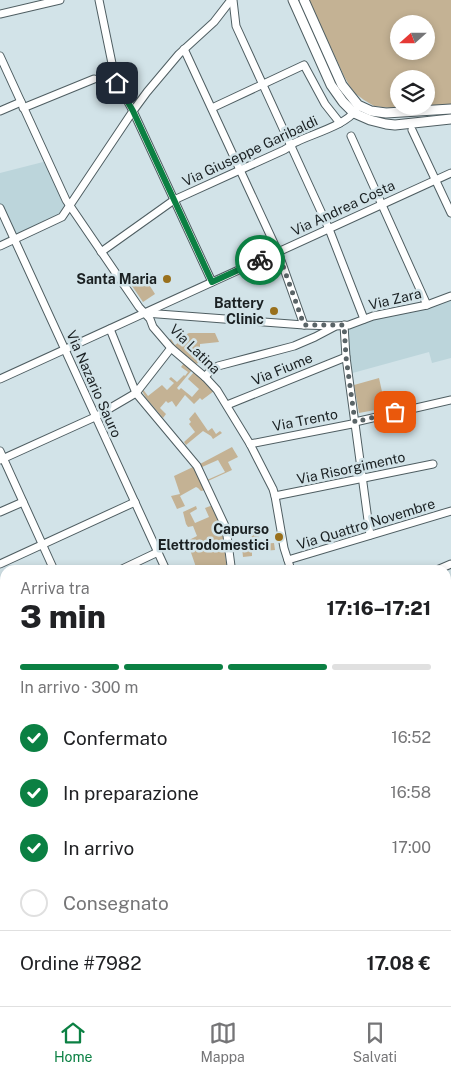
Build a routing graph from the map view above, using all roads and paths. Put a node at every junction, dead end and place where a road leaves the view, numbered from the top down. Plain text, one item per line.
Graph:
1 (60, 0) edge
2 (99, 0) edge
3 (232, 0) edge
4 (293, 0) edge
5 (304, 0) edge
6 (51, 1) edge
7 (0, 14) edge
8 (184, 49) junction
9 (0, 56) edge
10 (94, 79) dead end
11 (262, 84) junction
12 (22, 105) junction
13 (212, 108) junction
14 (356, 109) junction
15 (451, 109) edge
16 (0, 111) edge
17 (133, 111) junction
18 (451, 119) edge
19 (340, 122) junction
20 (412, 130) dead end
21 (350, 136) dead end
22 (291, 146) junction
23 (241, 170) junction
24 (451, 173) edge
25 (436, 180) junction
26 (174, 200) junction
27 (382, 204) junction
28 (69, 206) junction
29 (0, 208) edge
30 (451, 213) edge
31 (329, 229) junction
32 (0, 240) edge
33 (15, 240) junction
34 (0, 246) edge
35 (101, 252) junction
36 (278, 252) junction
37 (212, 282) junction
38 (451, 296) edge
39 (427, 305) junction
40 (144, 313) junction
41 (364, 319) junction
42 (304, 325) junction
43 (344, 325) junction
44 (336, 326) junction
45 (110, 329) junction
46 (171, 348) junction
47 (65, 350) junction
48 (346, 357) junction
49 (205, 376) junction
50 (0, 379) edge
51 (136, 393) junction
52 (451, 400) edge
53 (226, 405) junction
54 (95, 417) junction
55 (355, 422) junction
56 (250, 444) junction
57 (0, 451) edge
58 (2, 459) edge
59 (433, 464) dead end
60 (363, 478) junction
61 (275, 496) junction
62 (23, 502) junction
63 (135, 502) junction
64 (451, 511) edge
65 (0, 512) edge
66 (370, 535) junction
67 (42, 545) junction
68 (158, 552) junction
69 (288, 560) junction
70 (0, 564) edge
71 (52, 565) edge
72 (131, 565) edge
73 (164, 565) edge
74 (231, 565) edge
75 (290, 565) edge

1 - 6 street
2 - 17 street
3 - 8 street
3 - 11 street
4 - 14 street
5 - 14 street
6 - 7 street
8 - 13 street
8 - 17 street
9 - 12 street, Via Latina
10 - 12 street
11 - 13 street
11 - 19 street
11 - 22 street
12 - 16 street
12 - 28 street, Via Latina
13 - 23 street
14 - 15 street
14 - 18 street
14 - 19 street, Via Giuseppe Garibaldi
17 - 26 street
17 - 28 street
19 - 22 street, Via Giuseppe Garibaldi
20 - 25 street
21 - 27 street
22 - 23 street, Via Giuseppe Garibaldi
22 - 31 street
23 - 26 street, Via Giuseppe Garibaldi
23 - 36 street
24 - 25 street, Via Andrea Costa
25 - 27 street, Via Andrea Costa
25 - 30 street
26 - 35 street, Via Giuseppe Garibaldi
26 - 37 street
27 - 31 street, Via Andrea Costa
27 - 39 street
28 - 33 street
28 - 35 street, Via Latina
29 - 33 street, Via Nazario Sauro
31 - 36 street, Via Andrea Costa
31 - 41 street
32 - 33 street
33 - 34 street
33 - 47 street, Via Nazario Sauro
35 - 40 street, Via Latina
36 - 37 street, Via Andrea Costa
36 - 42 street
37 - 40 street, Via Andrea Costa
38 - 39 street, Via Zara
39 - 41 street, Via Zara
40 - 42 street
40 - 45 street, Via Andrea Costa
40 - 46 street, Via Latina
41 - 43 street, Via Zara
42 - 44 street
43 - 44 street, Via Zara
43 - 48 street
44 - 49 street
45 - 47 street, Via Andrea Costa
45 - 51 street
46 - 49 street, Via Latina
46 - 51 street
47 - 50 street, Via Andrea Costa
47 - 54 street, Via Nazario Sauro
48 - 53 street, Via Fiume
48 - 55 street
49 - 53 street, Via Latina
51 - 54 street
51 - 74 street
52 - 55 street, Via Trento
53 - 56 street, Via Latina
54 - 58 street
54 - 63 street, Via Nazario Sauro
55 - 56 street, Via Trento
55 - 60 street
56 - 61 street, Via Latina
57 - 58 street
58 - 62 street
59 - 60 street, Via Risorgimento
60 - 61 street, Via Risorgimento
60 - 66 street
61 - 69 street, Via Latina
62 - 65 street
62 - 67 street
63 - 67 street
63 - 68 street, Via Nazario Sauro
64 - 66 street, Via Quattro Novembre
66 - 69 street, Via Quattro Novembre
67 - 70 street
67 - 71 street
68 - 72 street
68 - 73 street, Via Nazario Sauro
69 - 75 street, Via Latina

